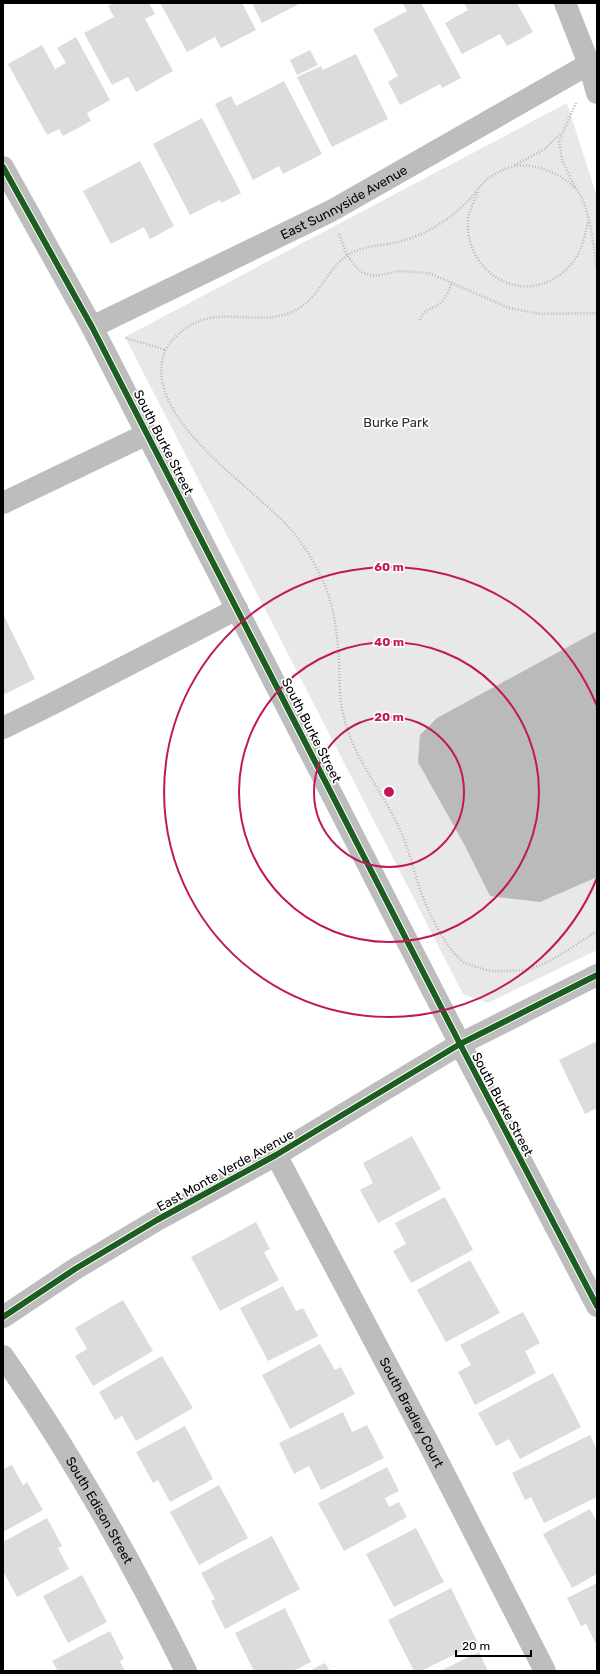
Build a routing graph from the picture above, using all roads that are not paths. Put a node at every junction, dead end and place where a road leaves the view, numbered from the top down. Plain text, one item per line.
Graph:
1 (565, 3) edge
2 (589, 64) junction
3 (587, 97) edge
4 (3, 167) edge
5 (92, 327) junction
6 (147, 434) junction
7 (3, 503) edge
8 (237, 609) junction
9 (3, 728) edge
10 (597, 975) edge
11 (460, 1044) junction
12 (276, 1156) junction
13 (597, 1306) edge
14 (3, 1317) edge
15 (3, 1356) edge
16 (186, 1671) edge
17 (545, 1671) edge

1 - 2 street
2 - 3 street
2 - 5 street, East Sunnyside Avenue
4 - 5 street, South Burke Street
5 - 6 street, South Burke Street
6 - 7 street
6 - 8 street, South Burke Street
8 - 9 street
8 - 11 street, South Burke Street
10 - 11 street, East Monte Verde Avenue
11 - 12 street, East Monte Verde Avenue
11 - 13 street, South Burke Street
12 - 14 street, East Monte Verde Avenue
12 - 17 street, South Bradley Court
15 - 16 street, South Edison Street

